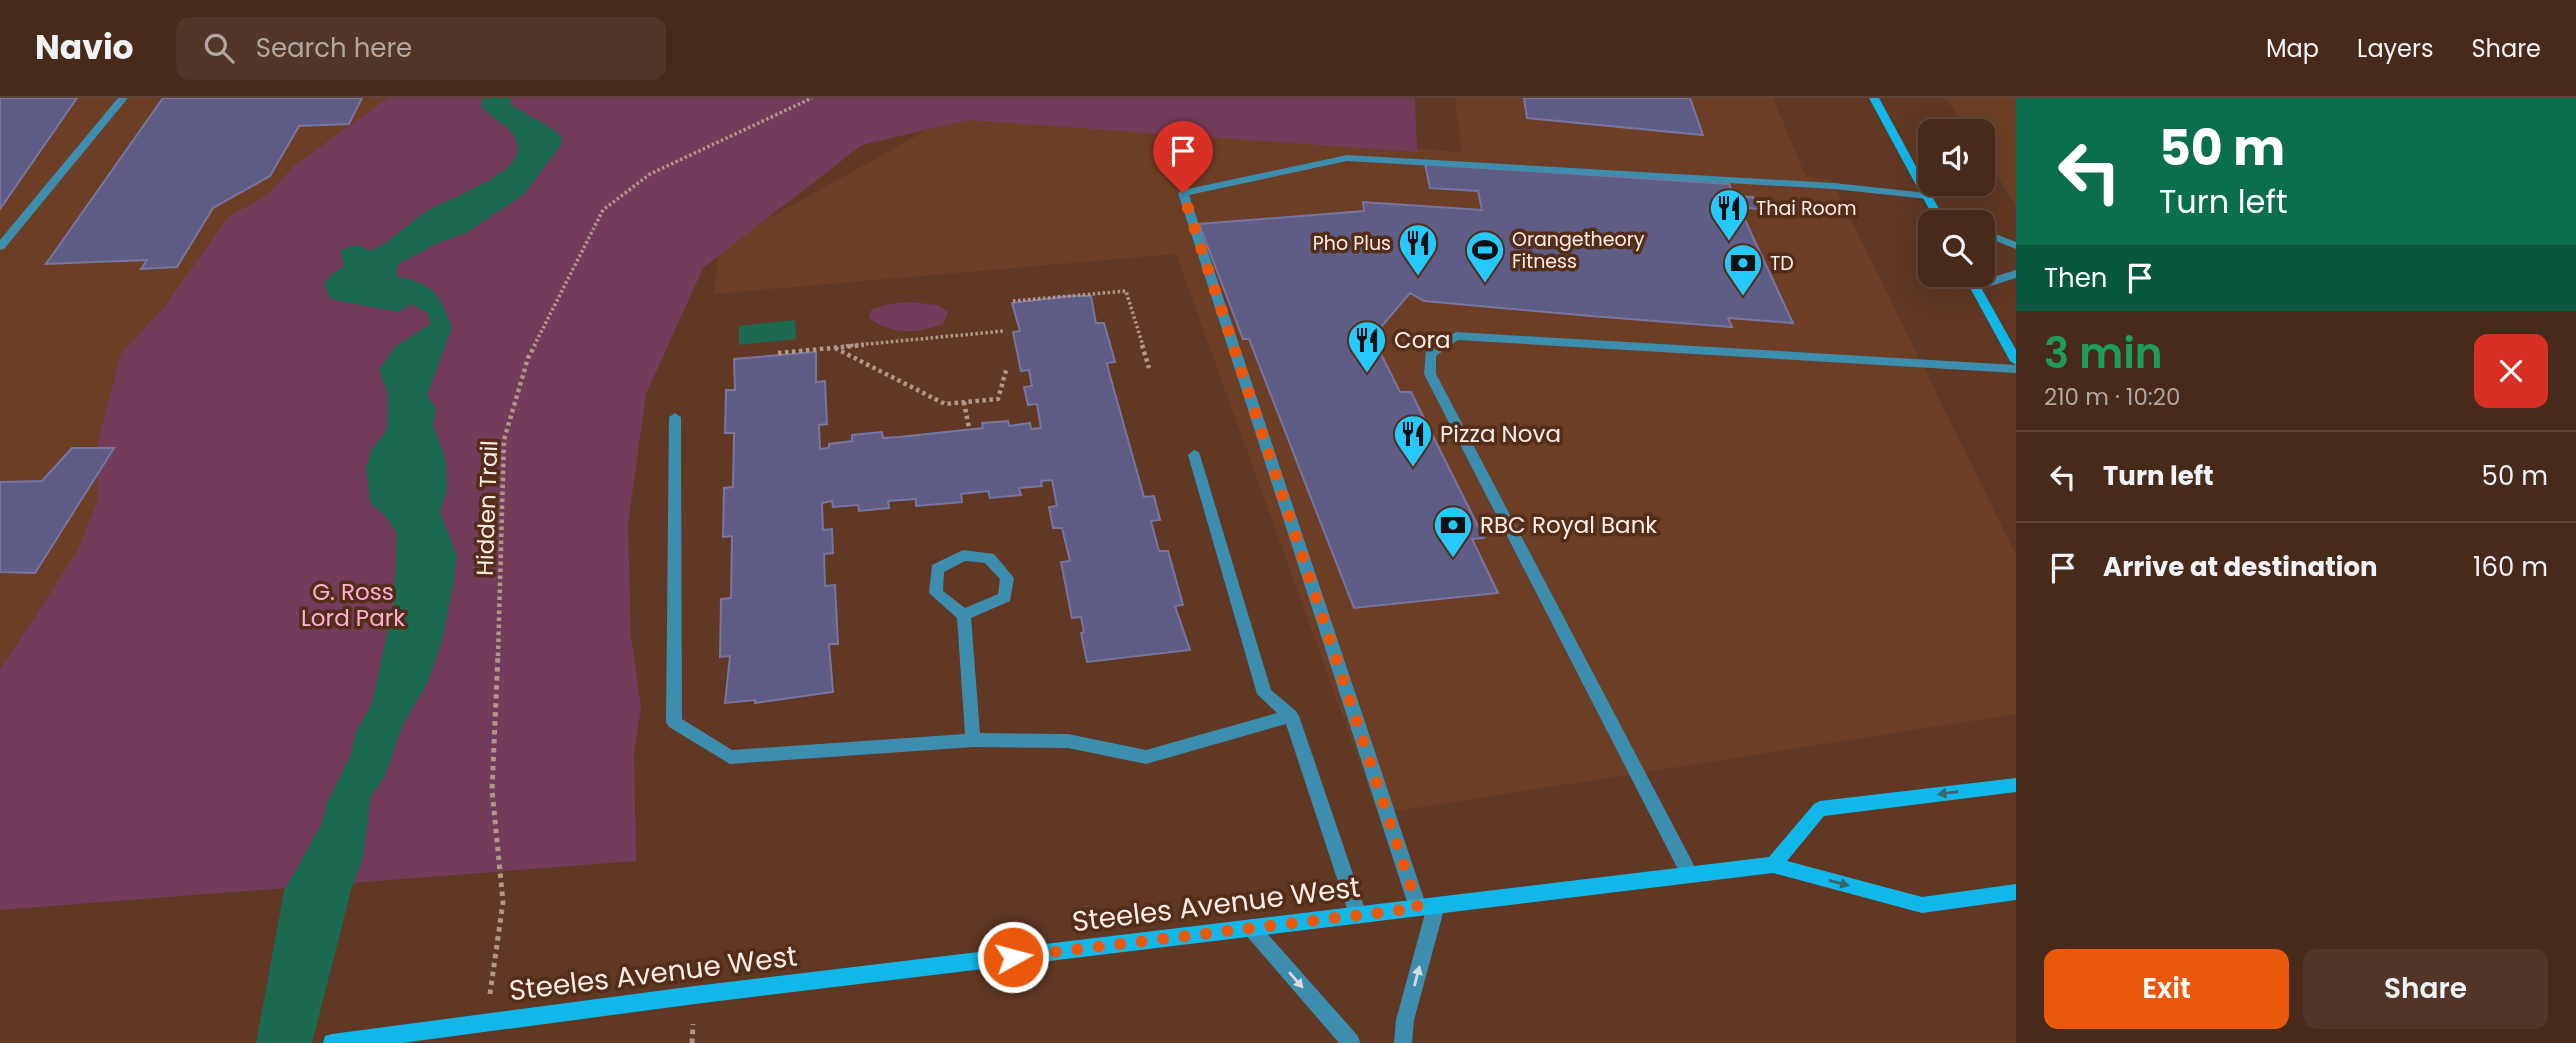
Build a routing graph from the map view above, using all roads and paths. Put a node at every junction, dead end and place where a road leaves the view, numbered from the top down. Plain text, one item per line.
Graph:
1 (122, 98) edge
2 (812, 98) edge
3 (1874, 98) edge
4 (1918, 179) edge
5 (1918, 195) edge
6 (1927, 196) edge
7 (1934, 210) edge
8 (1995, 237) edge
9 (2016, 246) edge
10 (0, 247) edge
11 (2016, 274) edge
12 (1995, 281) edge
13 (1975, 287) edge
14 (1013, 301) dead end
15 (1004, 331) dead end
16 (834, 347) junction
17 (778, 353) dead end
18 (2016, 361) edge
19 (1007, 368) dead end
20 (1149, 368) dead end
21 (2016, 369) edge
22 (964, 402) junction
23 (675, 417) dead end
24 (969, 428) dead end
25 (1194, 455) dead end
26 (964, 615) junction
27 (1291, 716) junction
28 (973, 740) junction
29 (2016, 785) edge
30 (1773, 865) junction
31 (1690, 875) junction
32 (2016, 892) edge
33 (1427, 907) junction
34 (1358, 915) junction
35 (1251, 928) junction
36 (486, 1023) junction
37 (332, 1043) edge
38 (1351, 1043) edge
39 (1403, 1043) edge

1 - 10 lane
2 - 36 path, Hidden Trail
3 - 4 main road
5 - 33 lane
6 - 7 main road
8 - 9 lane
11 - 12 lane
13 - 18 main road
14 - 20 path
15 - 16 path
16 - 17 path
16 - 22 path
19 - 22 path
21 - 31 lane
22 - 24 path
23 - 28 lane
25 - 27 lane
26 - 26 lane
26 - 28 lane
27 - 28 lane
27 - 34 lane
29 -> 30 main road
30 - 31 main road, Steeles Avenue West
30 -> 32 main road, Steeles Avenue West
31 - 33 main road, Steeles Avenue West
33 - 34 main road, Steeles Avenue West
39 -> 33 lane
34 - 35 main road, Steeles Avenue West
35 - 36 main road, Steeles Avenue West
35 -> 38 lane
36 - 37 main road, Steeles Avenue West

